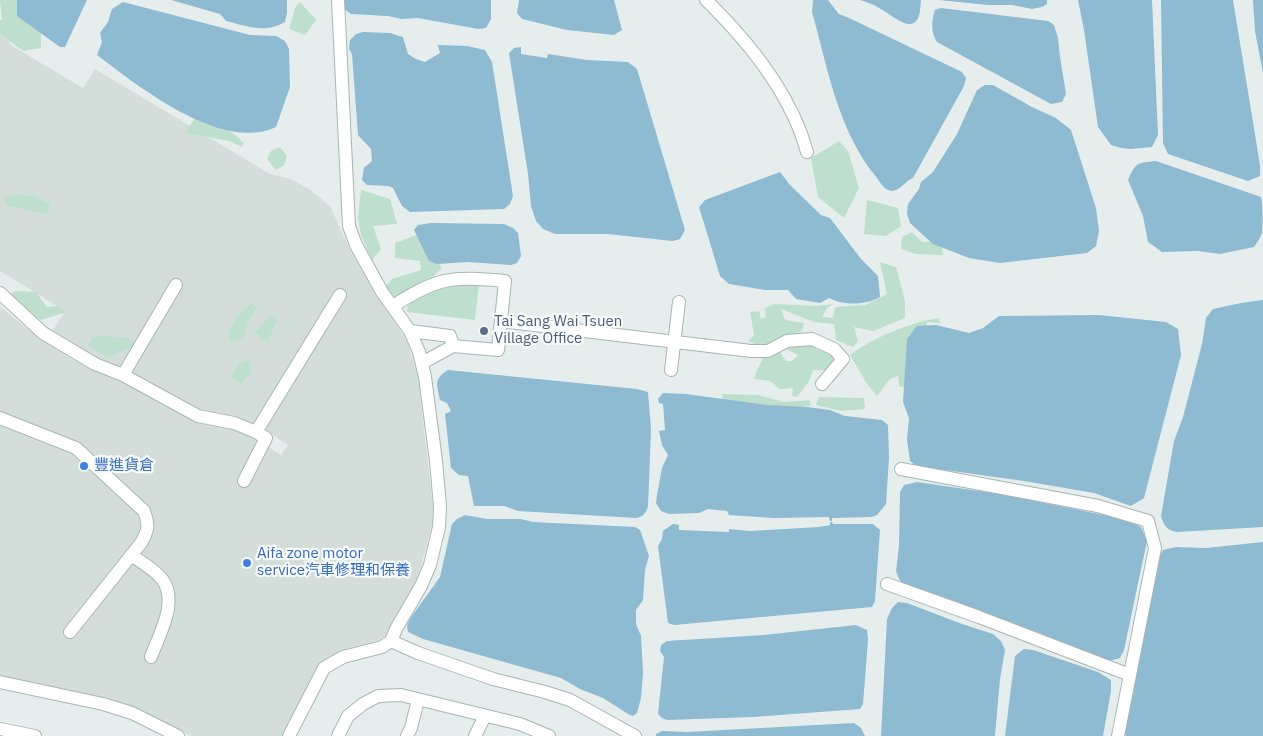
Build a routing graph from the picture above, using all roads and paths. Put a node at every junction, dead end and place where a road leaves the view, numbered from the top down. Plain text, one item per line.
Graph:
1 (338, 0) edge
2 (706, 0) edge
3 (807, 152) dead end
4 (176, 285) dead end
5 (0, 293) edge
6 (340, 295) dead end
7 (679, 302) dead end
8 (393, 306) junction
9 (501, 321) junction
10 (410, 331) junction
11 (674, 342) junction
12 (453, 346) junction
13 (422, 363) junction
14 (671, 370) dead end
15 (122, 375) junction
16 (822, 384) dead end
17 (0, 418) edge
18 (261, 435) junction
19 (901, 469) dead end
20 (244, 481) dead end
21 (130, 555) junction
22 (887, 584) dead end
23 (70, 632) dead end
24 (391, 640) junction
25 (151, 657) dead end
26 (1130, 675) junction
27 (0, 682) edge
28 (418, 700) junction
29 (485, 716) junction
30 (2, 731) edge
31 (546, 735) edge
32 (34, 736) edge
33 (178, 736) edge
34 (289, 736) edge
35 (338, 736) edge
36 (407, 736) edge
37 (475, 736) edge
38 (635, 736) edge
39 (1118, 736) edge

1 - 8 street
2 - 3 street
4 - 15 street
5 - 15 street
6 - 18 street
7 - 11 street
8 - 9 street
8 - 10 street
9 - 11 street
9 - 12 street
10 - 12 street
10 - 13 street
11 - 14 street
11 - 16 street
12 - 13 street
13 - 24 street
15 - 18 street
17 - 21 street
18 - 20 street
19 - 26 street
21 - 23 street
21 - 25 street
22 - 26 street
24 - 34 street
24 - 38 street
26 - 39 street
27 - 33 street
28 - 29 street
28 - 35 street
28 - 36 street
29 - 31 street
29 - 37 street
30 - 32 street

